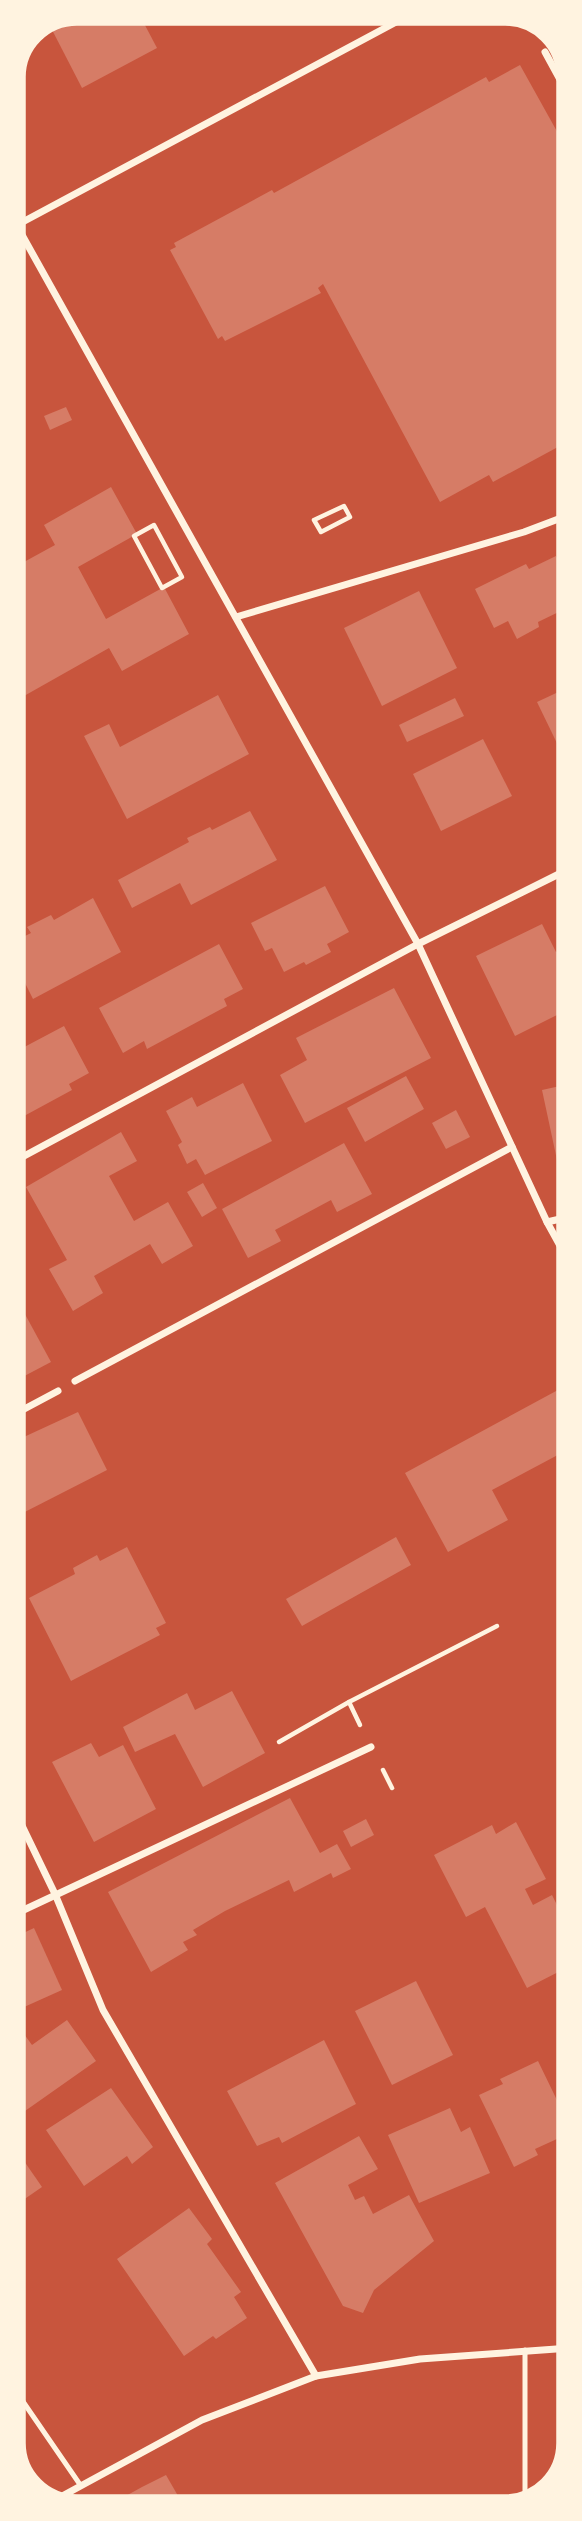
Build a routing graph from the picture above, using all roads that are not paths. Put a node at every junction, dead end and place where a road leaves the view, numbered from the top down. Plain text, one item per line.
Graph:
1 (392, 25) edge
2 (545, 52) dead end
3 (557, 75) edge
4 (24, 216) edge
5 (24, 237) edge
6 (558, 519) edge
7 (236, 617) junction
8 (558, 874) edge
9 (418, 944) junction
10 (512, 1147) junction
11 (24, 1156) edge
12 (558, 1220) edge
13 (547, 1222) junction
14 (558, 1242) edge
15 (75, 1381) dead end
16 (58, 1391) dead end
17 (24, 1409) edge
18 (371, 1747) road end
19 (24, 1830) edge
20 (55, 1894) junction
21 (24, 1909) edge
22 (558, 2349) edge
23 (526, 2350) junction
24 (316, 2376) junction
25 (24, 2403) edge
26 (81, 2486) junction
27 (524, 2492) edge
28 (65, 2495) edge

1 - 4 street
2 - 3 street
5 - 7 street
6 - 7 street
7 - 9 street
8 - 9 street
9 - 10 street
9 - 11 street
10 - 13 street
10 - 15 street
12 - 13 street
13 - 14 street
16 - 17 street
18 - 20 street
19 - 20 street
20 - 21 street
20 - 24 street
22 - 23 street
23 - 24 street
23 - 27 lane
24 - 26 street
25 - 26 lane
26 - 28 street

